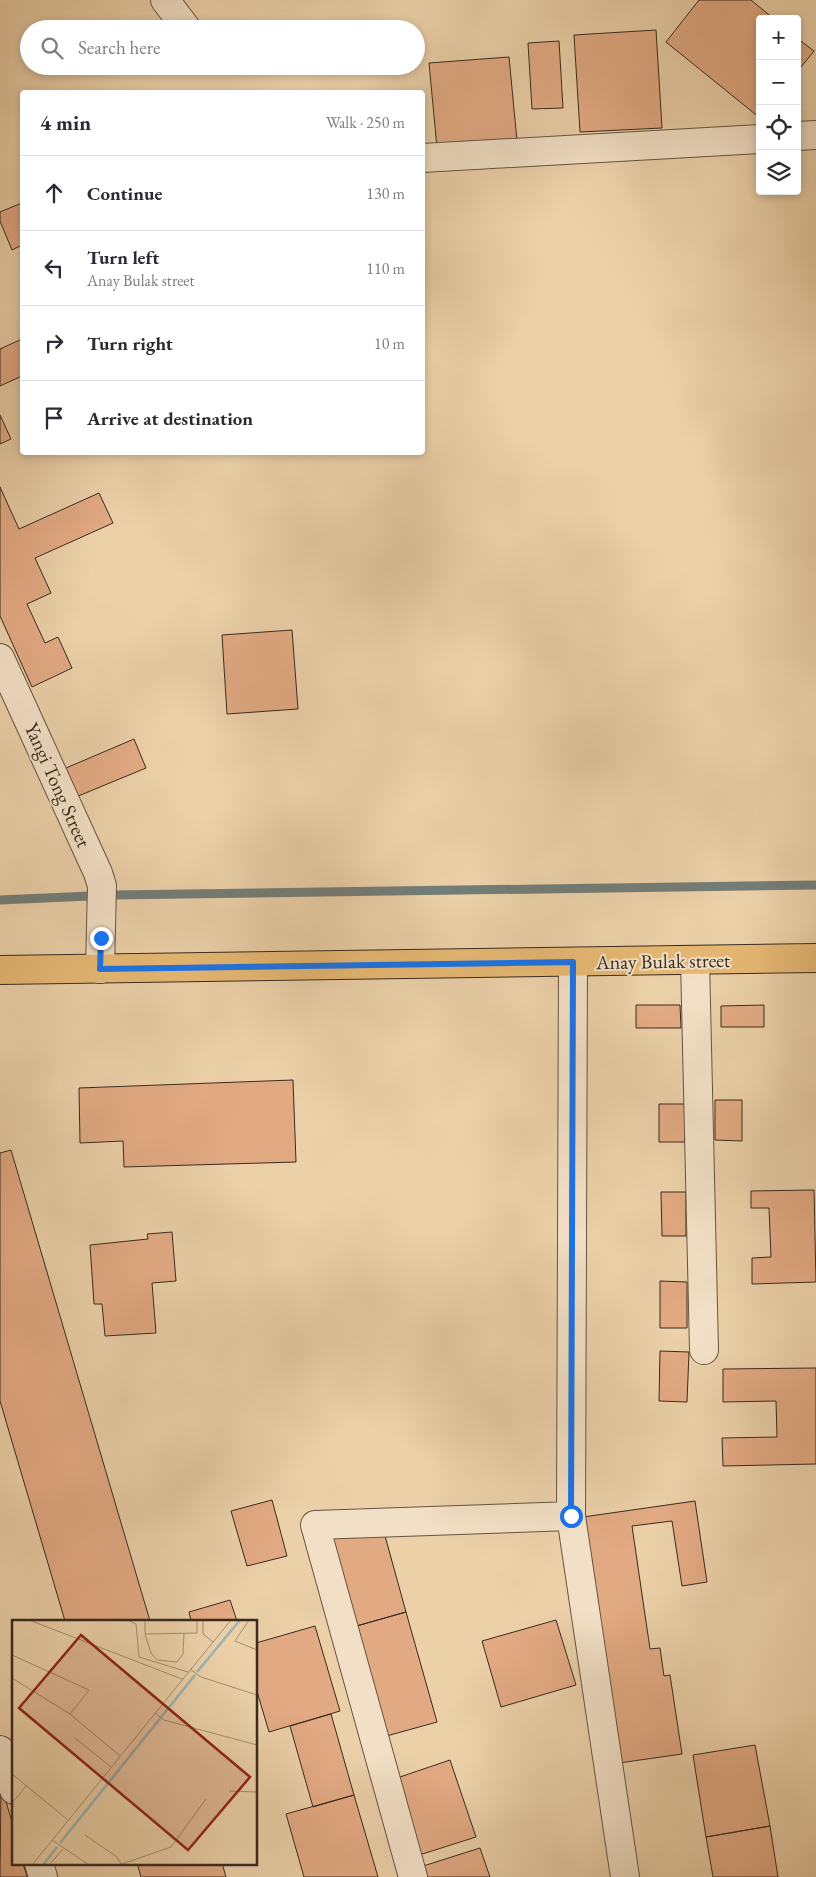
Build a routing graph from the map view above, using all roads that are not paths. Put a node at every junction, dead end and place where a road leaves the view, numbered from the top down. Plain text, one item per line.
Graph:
1 (165, 0) edge
2 (180, 20) edge
3 (816, 135) edge
4 (801, 136) edge
5 (756, 139) edge
6 (425, 158) edge
7 (0, 658) edge
8 (816, 958) edge
9 (695, 960) junction
10 (573, 962) junction
11 (100, 969) junction
12 (0, 970) edge
13 (704, 1350) dead end
14 (571, 1516) junction
15 (0, 1750) edge
16 (12, 1784) edge
17 (39, 1864) edge
18 (44, 1877) edge
19 (413, 1877) edge
20 (625, 1877) edge

1 - 2 street
3 - 4 street
5 - 6 street
7 - 11 street, Yangi Tong Street
8 - 9 main road, Anay Bulak street
9 - 10 main road, Anay Bulak street
9 - 13 street
10 - 11 main road, Anay Bulak street
10 - 14 street
11 - 12 main road, Anay Bulak street
14 - 19 street
14 - 20 street
15 - 16 street
17 - 18 street

